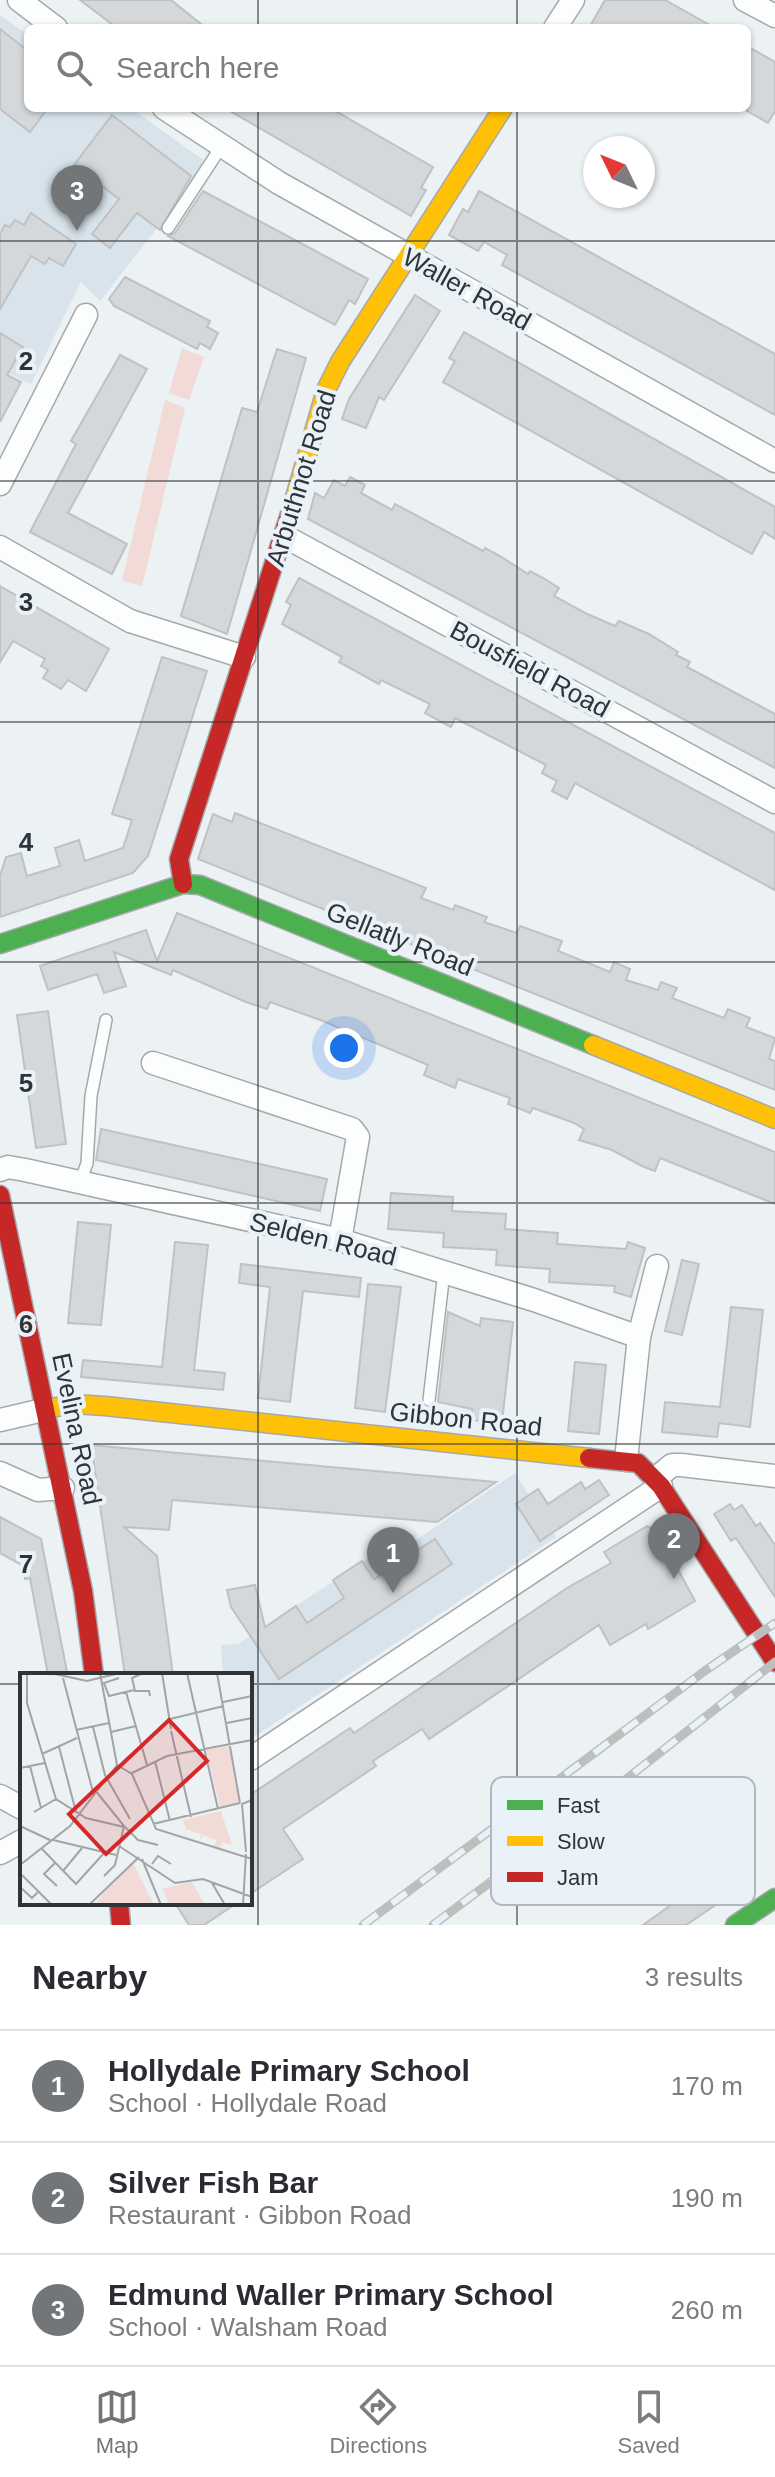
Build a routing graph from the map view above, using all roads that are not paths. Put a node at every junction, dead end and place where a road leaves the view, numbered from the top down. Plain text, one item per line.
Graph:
1 (19, 0) edge
2 (573, 0) edge
3 (745, 0) edge
4 (775, 16) edge
5 (51, 24) edge
6 (558, 24) edge
7 (170, 112) edge
8 (500, 112) edge
9 (221, 147) junction
10 (168, 228) dead end
11 (407, 257) junction
12 (86, 315) dead end
13 (775, 461) edge
14 (0, 484) edge
15 (284, 536) junction
16 (0, 547) edge
17 (244, 657) junction
18 (775, 802) edge
19 (183, 884) junction
20 (0, 944) edge
21 (106, 1020) dead end
22 (153, 1063) dead end
23 (775, 1119) edge
24 (0, 1170) edge
25 (80, 1184) junction
26 (0, 1195) edge
27 (340, 1240) junction
28 (657, 1266) dead end
29 (444, 1272) junction
30 (639, 1337) junction
31 (429, 1400) dead end
32 (47, 1409) junction
33 (0, 1420) edge
34 (626, 1460) junction
35 (0, 1473) edge
36 (775, 1476) edge
37 (658, 1483) junction
38 (63, 1488) junction
39 (775, 1662) edge
40 (94, 1673) edge
41 (252, 1758) edge
42 (0, 1796) edge
43 (20, 1807) edge
44 (20, 1842) edge
45 (0, 1853) edge
46 (775, 1898) edge
47 (119, 1905) edge
48 (739, 1924) edge
49 (121, 1925) edge

1 - 5 street
2 - 6 street
3 - 4 street
7 - 9 street, Waller Road
8 - 11 street, Arbuthnot Road
9 - 10 lane
9 - 11 street, Waller Road
11 - 13 street, Waller Road
11 - 15 street, Arbuthnot Road
12 - 14 street
15 - 17 street, Arbuthnot Road
15 - 18 street, Bousfield Road
16 - 17 street
17 - 19 street, Arbuthnot Road
19 - 20 street
19 - 23 street, Gellatly Road
21 - 25 lane
22 - 27 street
24 - 25 street, Selden Road
25 - 27 street, Selden Road
26 - 32 street, Evelina Road
27 - 29 street, Selden Road
28 - 30 street
29 - 30 street, Selden Road
29 - 31 lane
30 - 34 street
32 - 33 street
32 - 34 street, Gibbon Road
32 - 38 street, Evelina Road
34 - 37 street, Gibbon Road
35 - 38 street
36 - 37 street
37 - 39 street, Gibbon Road
37 - 41 street
38 - 40 street, Evelina Road
42 - 43 street
44 - 45 street
46 - 48 street
47 - 49 street

